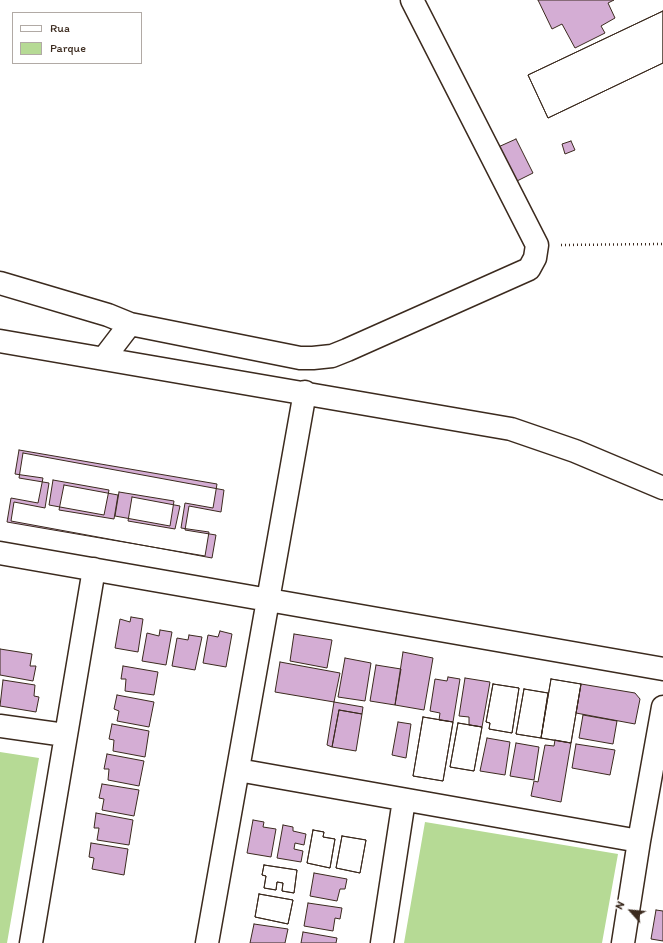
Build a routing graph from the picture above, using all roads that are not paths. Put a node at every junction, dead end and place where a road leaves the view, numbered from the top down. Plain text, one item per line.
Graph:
1 (412, 0) edge
2 (0, 283) edge
3 (130, 324) junction
4 (0, 341) edge
5 (104, 358) junction
6 (305, 392) junction
7 (663, 488) edge
8 (0, 553) edge
9 (94, 569) junction
10 (267, 599) junction
11 (663, 669) edge
12 (663, 707) edge
13 (0, 726) edge
14 (66, 735) junction
15 (238, 770) junction
16 (404, 800) junction
17 (639, 842) junction
18 (31, 943) edge
19 (207, 943) edge
20 (382, 943) edge
21 (623, 943) edge

1 - 3 street
2 - 3 street
3 - 5 street
4 - 5 street
5 - 6 street
6 - 7 street
6 - 10 street
8 - 9 street
9 - 10 street
9 - 14 street
10 - 11 street
10 - 15 street
12 - 17 street
13 - 14 street
14 - 18 street
15 - 16 street
15 - 19 street
16 - 17 street
16 - 20 street
17 - 21 street

